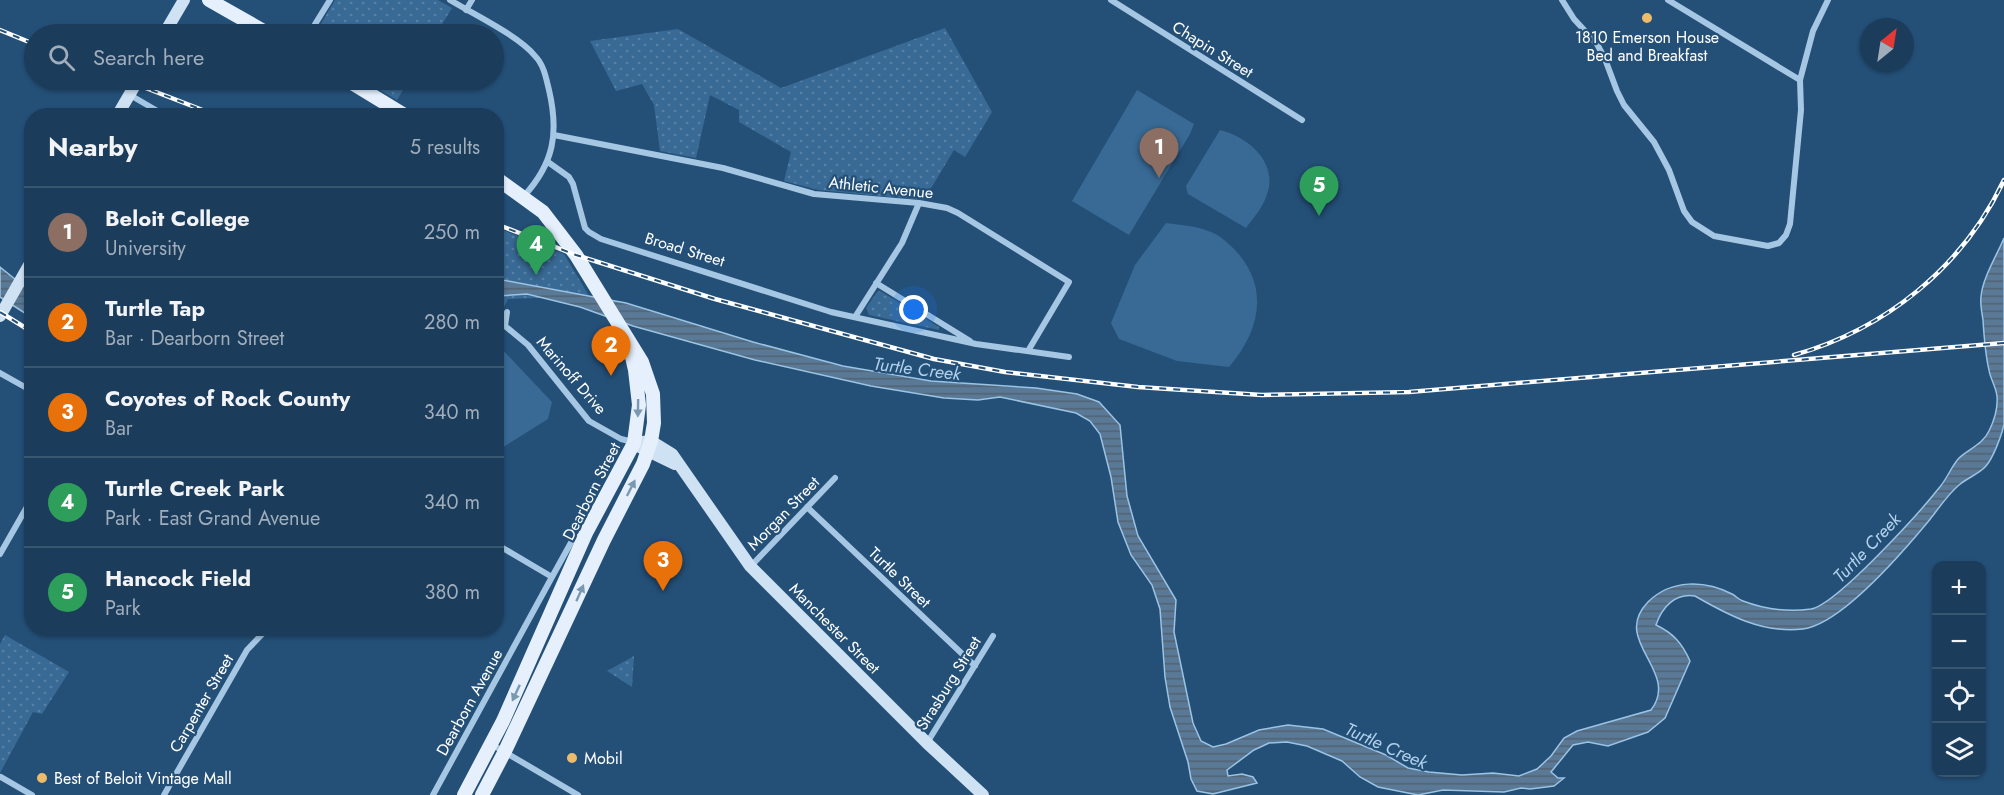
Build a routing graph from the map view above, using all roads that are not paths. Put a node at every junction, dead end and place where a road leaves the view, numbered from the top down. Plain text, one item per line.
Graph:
1 (184, 0) edge
2 (210, 0) edge
3 (330, 0) edge
4 (450, 0) edge
5 (472, 0) edge
6 (1111, 0) edge
7 (1562, 0) edge
8 (1668, 0) edge
9 (1828, 0) edge
10 (466, 10) junction
11 (170, 24) edge
12 (252, 24) edge
13 (315, 24) edge
14 (489, 24) edge
15 (504, 33) edge
16 (1800, 80) junction
17 (132, 90) edge
18 (363, 90) edge
19 (129, 95) junction
20 (122, 108) edge
21 (152, 108) edge
22 (393, 108) edge
23 (1302, 120) dead end
24 (554, 135) junction
25 (548, 162) junction
26 (504, 183) edge
27 (524, 196) junction
28 (919, 203) junction
29 (24, 274) edge
30 (876, 283) junction
31 (507, 312) dead end
32 (0, 316) edge
33 (855, 317) junction
34 (624, 334) junction
35 (976, 344) junction
36 (1028, 351) junction
37 (1069, 357) dead end
38 (0, 373) edge
39 (24, 386) edge
40 (634, 442) junction
41 (649, 446) junction
42 (835, 478) dead end
43 (807, 507) junction
44 (24, 512) edge
45 (586, 533) junction
46 (504, 549) edge
47 (0, 554) edge
48 (750, 566) junction
49 (552, 577) junction
50 (260, 636) edge
51 (993, 636) dead end
52 (975, 666) junction
53 (927, 743) junction
54 (491, 744) junction
55 (505, 752) junction
56 (1, 777) edge
57 (32, 795) edge
58 (164, 795) edge
59 (433, 795) edge
60 (464, 795) edge
61 (482, 795) edge
62 (578, 795) edge
63 (983, 795) edge

1 - 11 street
2 - 12 main road
3 - 13 street
4 - 10 street
5 - 10 street
6 - 23 street, Chapin Street
7 - 16 street
8 - 16 street
9 - 16 street
10 - 14 street
15 - 24 street
17 - 19 street
18 - 22 main road
19 - 20 street
19 - 21 street
24 - 25 street
24 - 28 street, Athletic Avenue
25 - 27 street
25 - 33 street, Broad Street
26 - 27 main road
27 - 34 main road
28 - 30 street
28 - 36 street, Athletic Avenue
29 - 32 street
30 - 33 street
30 - 35 street
31 - 40 street, Marinoff Drive
33 - 35 street, Broad Street
34 -> 40 main road, Dearborn Street
34 - 41 main road, Dearborn Street
35 - 36 street, Broad Street
36 - 37 street
38 - 39 street
40 - 41 street, Manchester Street
40 - 45 main road, Dearborn Street
41 - 48 street, Manchester Street
55 -> 41 main road, Dearborn Street
42 - 43 street, Morgan Street
43 - 48 street, Morgan Street
43 - 52 street, Turtle Street
44 - 47 street
45 - 49 street, Dearborn Avenue
45 -> 54 main road, Dearborn Street
46 - 49 street
48 - 53 street, Manchester Street
49 - 59 street, Dearborn Avenue
50 - 58 street, Carpenter Street
51 - 52 street, Strasburg Street
52 - 53 street, Strasburg Street
53 - 63 street, Manchester Street
54 - 55 street
54 - 60 main road, Dearborn Street
55 - 61 main road, Dearborn Street
55 - 62 street
56 - 57 street

